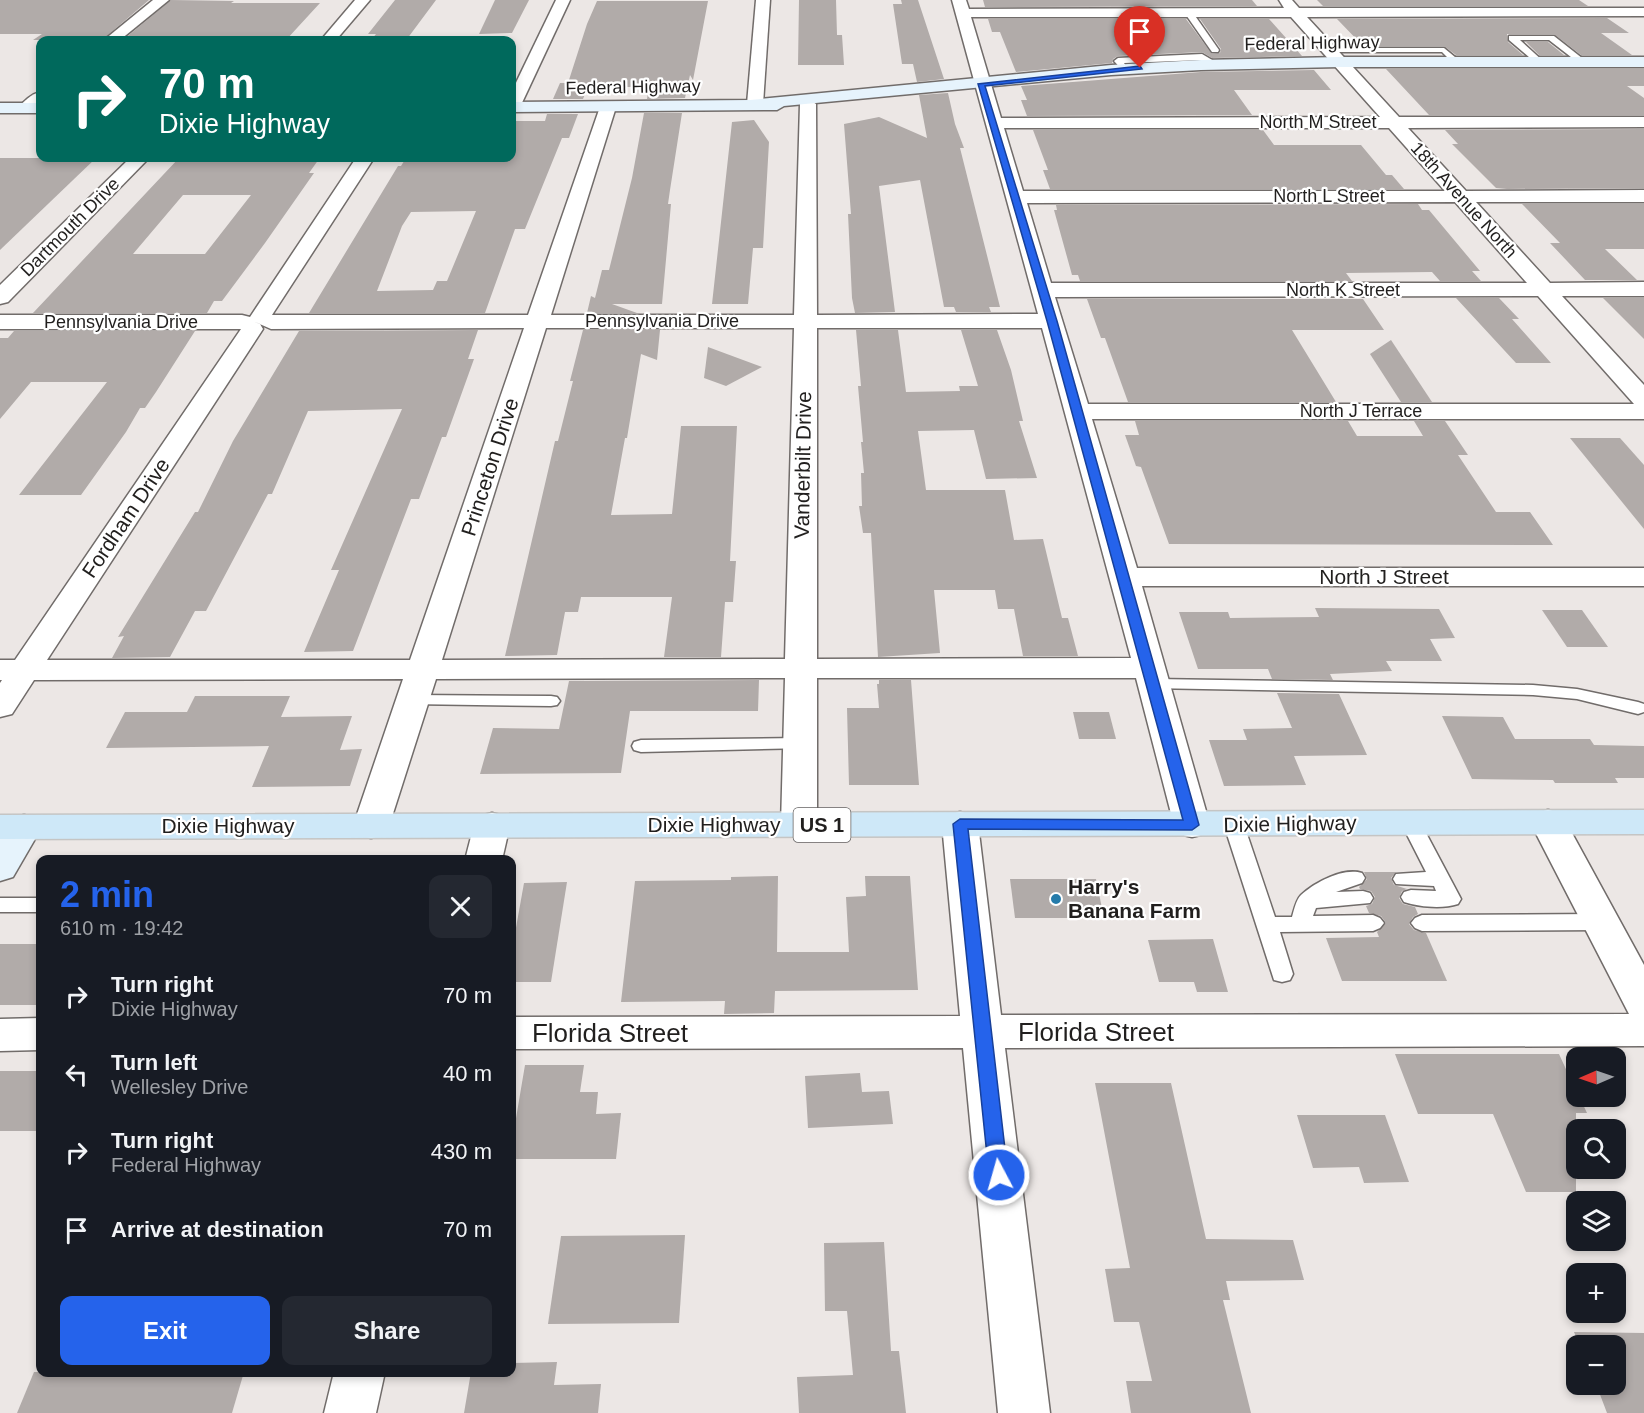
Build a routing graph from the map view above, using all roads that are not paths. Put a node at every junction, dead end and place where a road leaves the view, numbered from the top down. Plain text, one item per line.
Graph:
1 (162, 0) edge
2 (363, 0) edge
3 (563, 0) edge
4 (763, 0) edge
5 (960, 6) edge
6 (1290, 6) edge
7 (1188, 12) junction
8 (1626, 12) junction
9 (1644, 12) edge
10 (1644, 25) edge
11 (116, 36) edge
12 (332, 36) edge
13 (1335, 56) junction
14 (1215, 57) junction
15 (1540, 62) junction
16 (1583, 62) junction
17 (1644, 62) edge
18 (981, 84) junction
19 (516, 99) edge
20 (755, 104) junction
21 (808, 105) junction
22 (516, 107) edge
23 (608, 107) junction
24 (0, 108) edge
25 (34, 108) edge
26 (1394, 122) junction
27 (1644, 122) edge
28 (993, 123) junction
29 (136, 162) edge
30 (361, 162) edge
31 (1461, 196) junction
32 (1644, 196) edge
33 (1014, 197) junction
34 (1545, 289) junction
35 (1644, 289) edge
36 (1043, 290) junction
37 (0, 297) edge
38 (538, 321) junction
39 (805, 321) junction
40 (1052, 321) junction
41 (0, 322) edge
42 (256, 322) junction
43 (1644, 400) edge
44 (1644, 411) edge
45 (1077, 412) junction
46 (1124, 577) junction
47 (1644, 577) edge
48 (801, 668) junction
49 (424, 669) junction
50 (13, 670) edge
51 (1152, 676) junction
52 (414, 700) junction
53 (551, 701) dead end
54 (0, 707) edge
55 (1638, 708) dead end
56 (800, 744) junction
57 (641, 746) dead end
58 (1548, 822) junction
59 (1644, 822) edge
60 (1411, 823) junction
61 (960, 824) junction
62 (492, 825) junction
63 (799, 825) junction
64 (1192, 825) junction
65 (1234, 825) junction
66 (371, 826) junction
67 (12, 827) edge
68 (484, 855) edge
69 (0, 868) edge
70 (1355, 878) dead end
71 (1442, 879) junction
72 (1363, 898) dead end
73 (1451, 898) junction
74 (1308, 901) junction
75 (0, 905) edge
76 (36, 905) edge
77 (1600, 922) junction
78 (1373, 923) dead end
79 (1422, 923) dead end
80 (1462, 923) junction
81 (1300, 924) junction
82 (1267, 925) junction
83 (1282, 974) dead end
84 (1644, 1003) edge
85 (1644, 1030) edge
86 (983, 1032) junction
87 (516, 1033) edge
88 (36, 1034) edge
89 (0, 1035) edge
90 (359, 1377) edge
91 (350, 1413) edge
92 (1024, 1413) edge

1 - 11 street
2 - 12 street
3 - 19 street
4 - 20 street
5 - 7 street
5 - 18 street
6 - 7 street
6 - 8 street
6 - 13 street, 18th Avenue North
7 - 14 lane
8 - 9 street
8 - 10 street
13 - 14 main road, Federal Highway
13 - 15 main road, Federal Highway
13 - 26 street, 18th Avenue North
14 - 18 main road, Federal Highway
15 - 16 main road, Federal Highway
15 - 16 lane
16 - 17 main road, Federal Highway
18 - 20 main road, Federal Highway
18 - 21 main road, Federal Highway
18 - 28 street
20 - 21 main road, Federal Highway
20 - 23 main road, Federal Highway
21 - 39 street, Vanderbilt Drive
22 - 23 main road, Federal Highway
23 - 38 street, Princeton Drive
24 - 25 main road
26 - 27 street, North M Street
26 - 28 street, North M Street
26 - 31 street, 18th Avenue North
28 - 33 street
29 - 37 street, Dartmouth Drive
30 - 42 street, Fordham Drive
31 - 32 street, North L Street
31 - 33 street, North L Street
31 - 34 street, 18th Avenue North
33 - 36 street
34 - 35 street, North K Street
34 - 36 street, North K Street
34 - 43 street, 18th Avenue North
36 - 40 street
38 - 39 street, Pennsylvania Drive
38 - 42 street, Pennsylvania Drive
38 - 49 street, Princeton Drive
39 - 40 street, Pennsylvania Drive
39 - 48 street, Vanderbilt Drive
40 - 45 street
41 - 42 street, Pennsylvania Drive
42 - 50 street, Fordham Drive
44 - 45 street, North J Terrace
45 - 46 street
46 - 47 street, North J Street
46 - 51 street
48 - 49 street
48 - 51 street
48 - 56 street, Vanderbilt Drive
49 - 50 street
49 - 52 street, Princeton Drive
50 - 54 street, Fordham Drive
51 - 55 lane
51 - 64 street
52 - 53 lane
52 - 66 street, Princeton Drive
56 - 57 lane
56 - 63 street, Vanderbilt Drive
58 - 59 main road, Dixie Highway / US 1
58 - 60 main road, Dixie Highway / US 1
58 - 77 street
60 - 65 main road, Dixie Highway / US 1
60 - 71 lane
61 - 63 main road, Dixie Highway / US 1
61 - 64 main road, Dixie Highway / US 1
61 - 86 street
62 - 63 main road, Dixie Highway / US 1
62 - 66 main road, Dixie Highway / US 1
62 - 68 street
64 - 65 main road, Dixie Highway / US 1
65 - 82 lane
66 - 67 main road, Dixie Highway / US 1
67 - 69 main road
70 - 74 lane
71 - 73 lane
71 - 73 lane
72 - 74 lane
73 - 80 lane
74 - 81 lane
75 - 76 lane
77 - 80 lane
77 - 84 street
78 - 81 lane
79 - 80 lane
81 - 82 lane
82 - 83 lane
85 - 86 street, Florida Street
86 - 87 street, Florida Street
86 - 92 street
88 - 89 street
90 - 91 street

